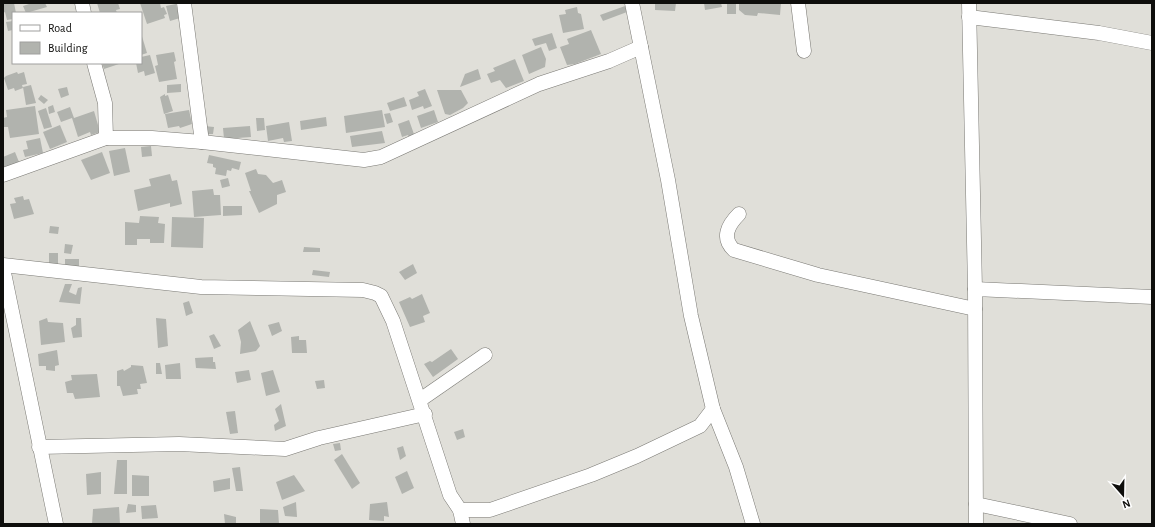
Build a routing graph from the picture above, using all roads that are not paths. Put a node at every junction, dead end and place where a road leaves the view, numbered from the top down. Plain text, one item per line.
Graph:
1 (184, 3) edge
2 (632, 3) edge
3 (798, 3) edge
4 (969, 10) edge
5 (1152, 43) edge
6 (641, 47) junction
7 (804, 51) dead end
8 (94, 64) edge
9 (106, 138) junction
10 (202, 142) junction
11 (3, 175) edge
12 (739, 214) dead end
13 (3, 265) edge
14 (3, 268) edge
15 (5, 288) edge
16 (975, 289) junction
17 (1152, 297) edge
18 (975, 309) junction
19 (485, 355) dead end
20 (420, 400) junction
21 (713, 409) junction
22 (425, 414) junction
23 (700, 426) junction
24 (721, 432) junction
25 (39, 447) junction
26 (976, 504) junction
27 (460, 510) junction
28 (490, 510) junction
29 (56, 524) edge
30 (463, 524) edge
31 (470, 524) edge
32 (753, 524) edge
33 (976, 524) edge
34 (1070, 524) edge

1 - 10 street
2 - 6 street
3 - 7 street
4 - 5 street
4 - 16 street
6 - 10 street
6 - 21 street
8 - 9 street
9 - 10 street
9 - 11 street
12 - 18 street
13 - 20 street
14 - 15 street
15 - 25 street
16 - 17 street
16 - 18 street
18 - 26 street
19 - 20 street
20 - 22 street
21 - 23 street
21 - 24 street
22 - 25 street
22 - 27 street
23 - 24 street
23 - 28 street
24 - 32 street
25 - 29 street
26 - 33 street
26 - 34 street
27 - 28 street
27 - 30 street
28 - 31 street

